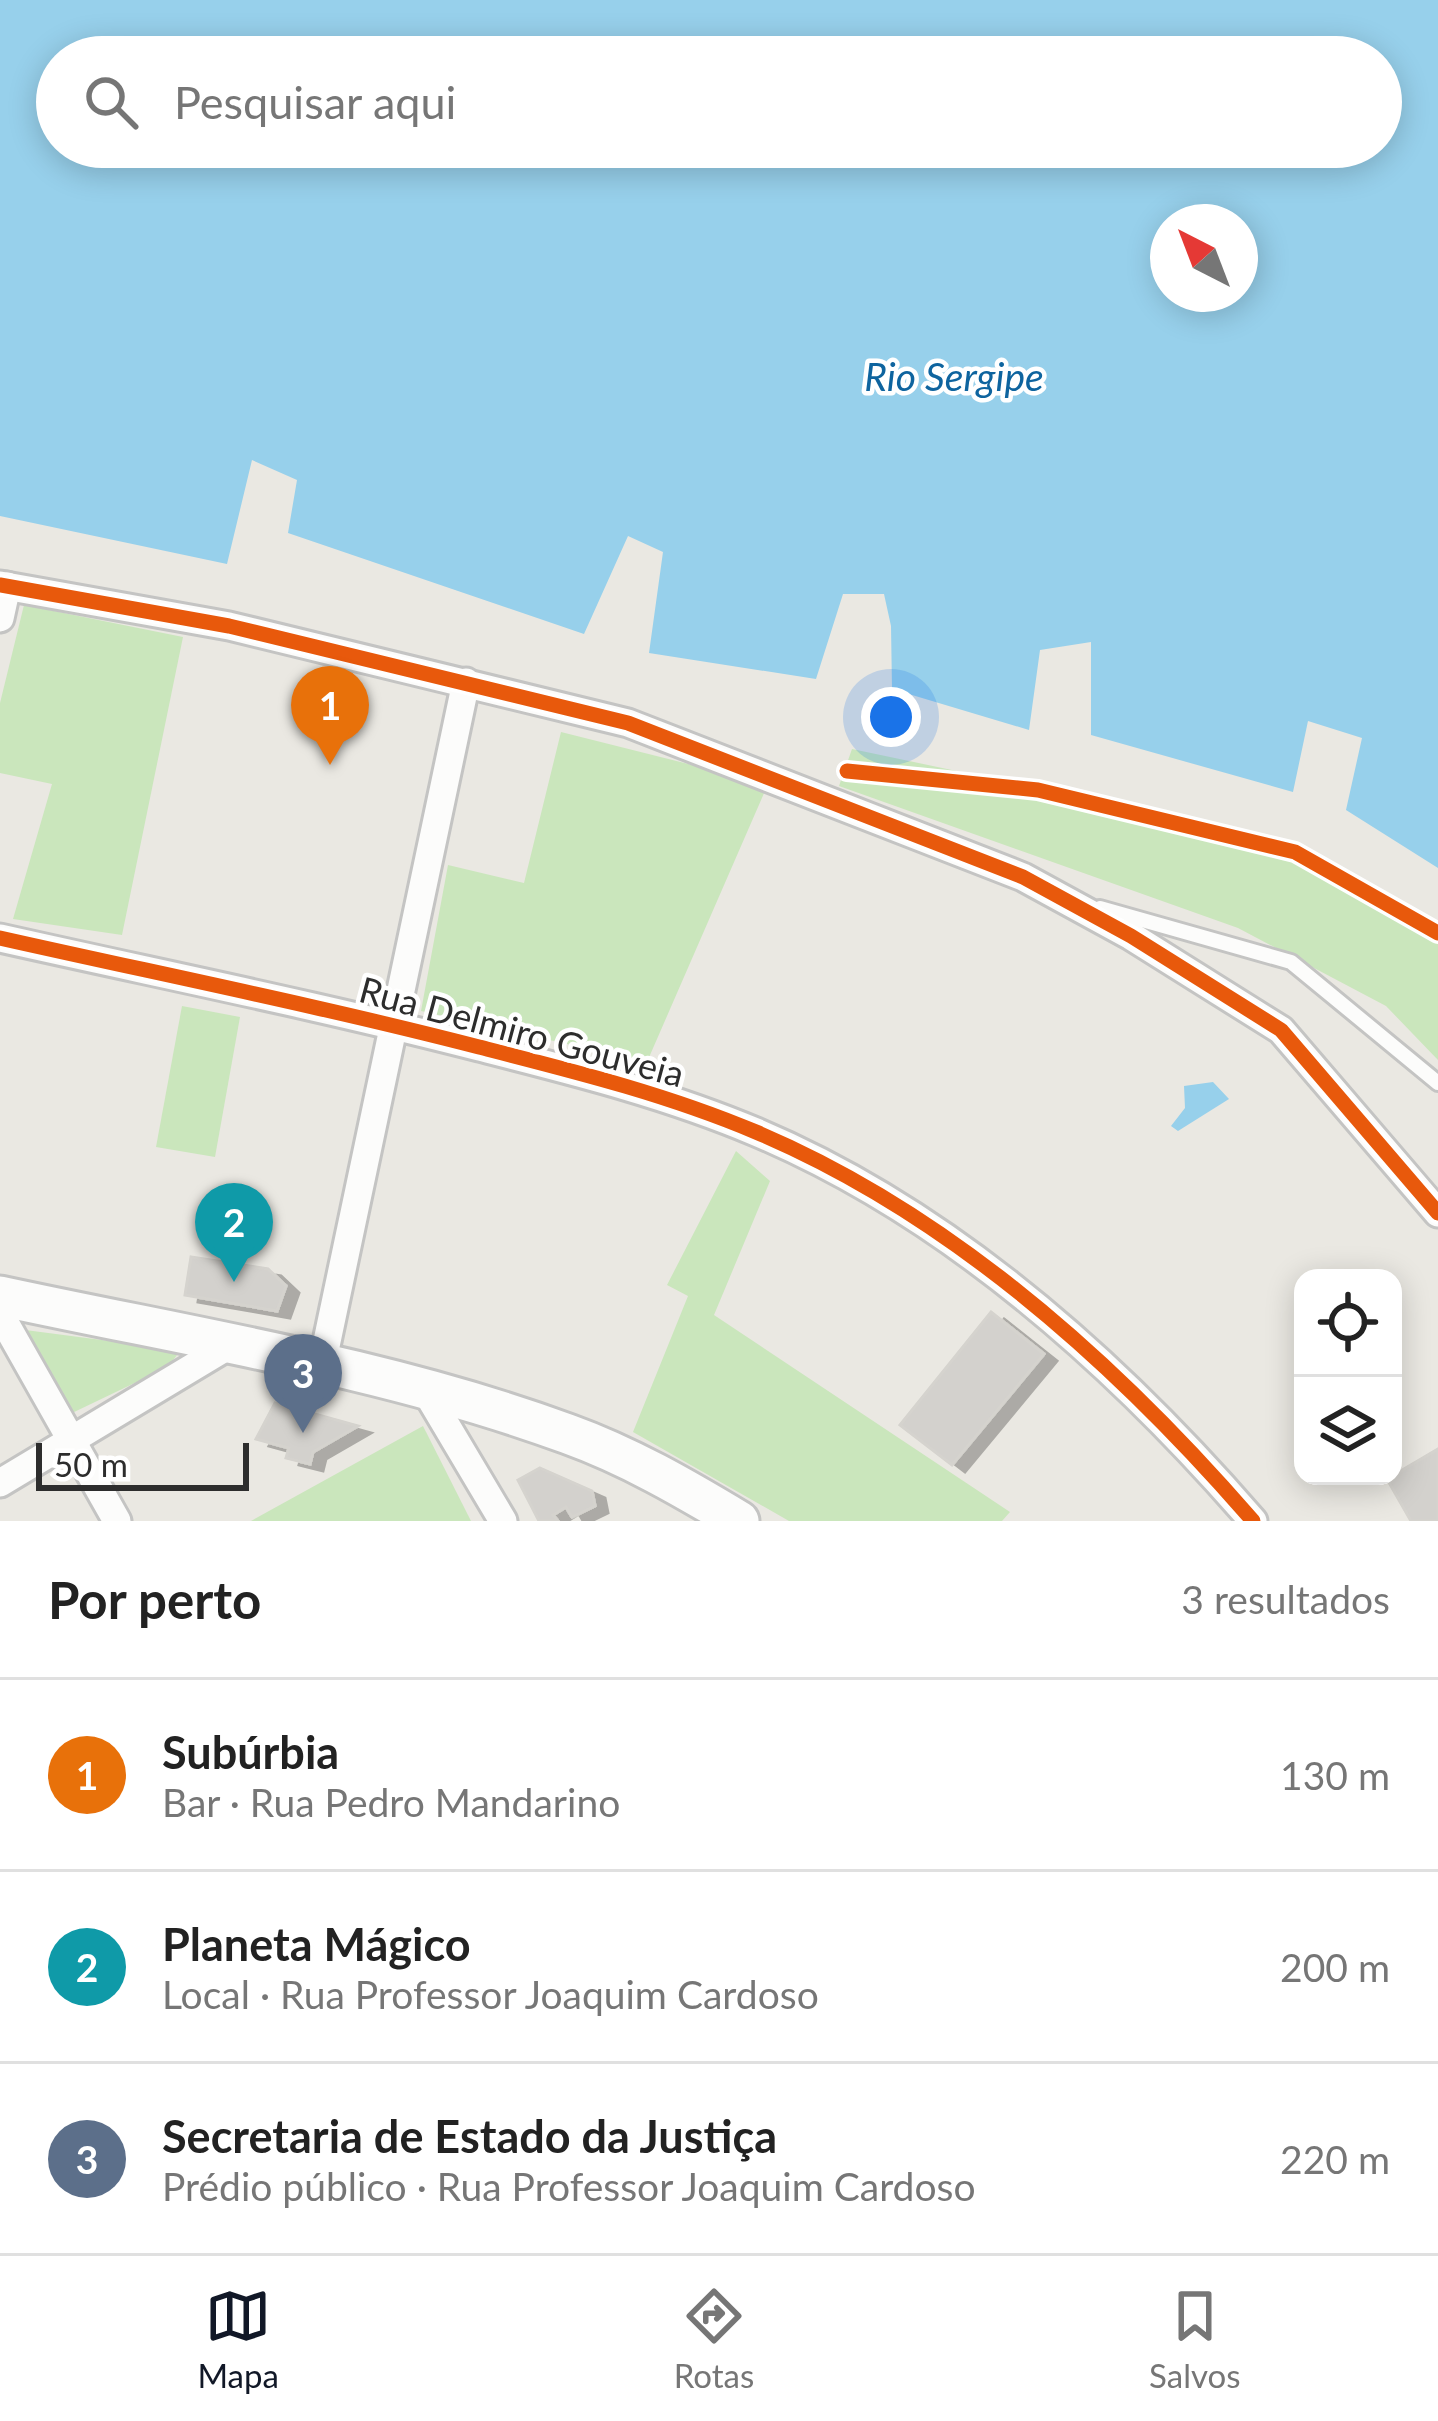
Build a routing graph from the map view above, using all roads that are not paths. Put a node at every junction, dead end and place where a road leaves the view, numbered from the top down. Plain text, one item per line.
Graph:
1 (4, 585) edge
2 (0, 618) edge
3 (466, 682) junction
4 (1060, 897) junction
5 (0, 938) edge
6 (396, 1025) junction
7 (1438, 1083) edge
8 (1438, 1213) edge
9 (0, 1296) edge
10 (0, 1314) edge
11 (229, 1346) junction
12 (322, 1365) junction
13 (427, 1393) junction
14 (71, 1442) junction
15 (0, 1483) edge
16 (117, 1521) edge
17 (503, 1521) edge
18 (739, 1521) edge
19 (1253, 1521) edge

1 - 2 street
1 - 3 street
3 - 4 street
3 - 6 street
4 - 7 lane
4 - 8 street
5 - 6 street, Rua Delmiro Gouveia
6 - 12 street
6 - 19 street, Rua Delmiro Gouveia
9 - 11 street
10 - 14 street
11 - 12 street
11 - 14 street
12 - 13 street
13 - 17 street
13 - 18 street
14 - 15 street
14 - 16 street

